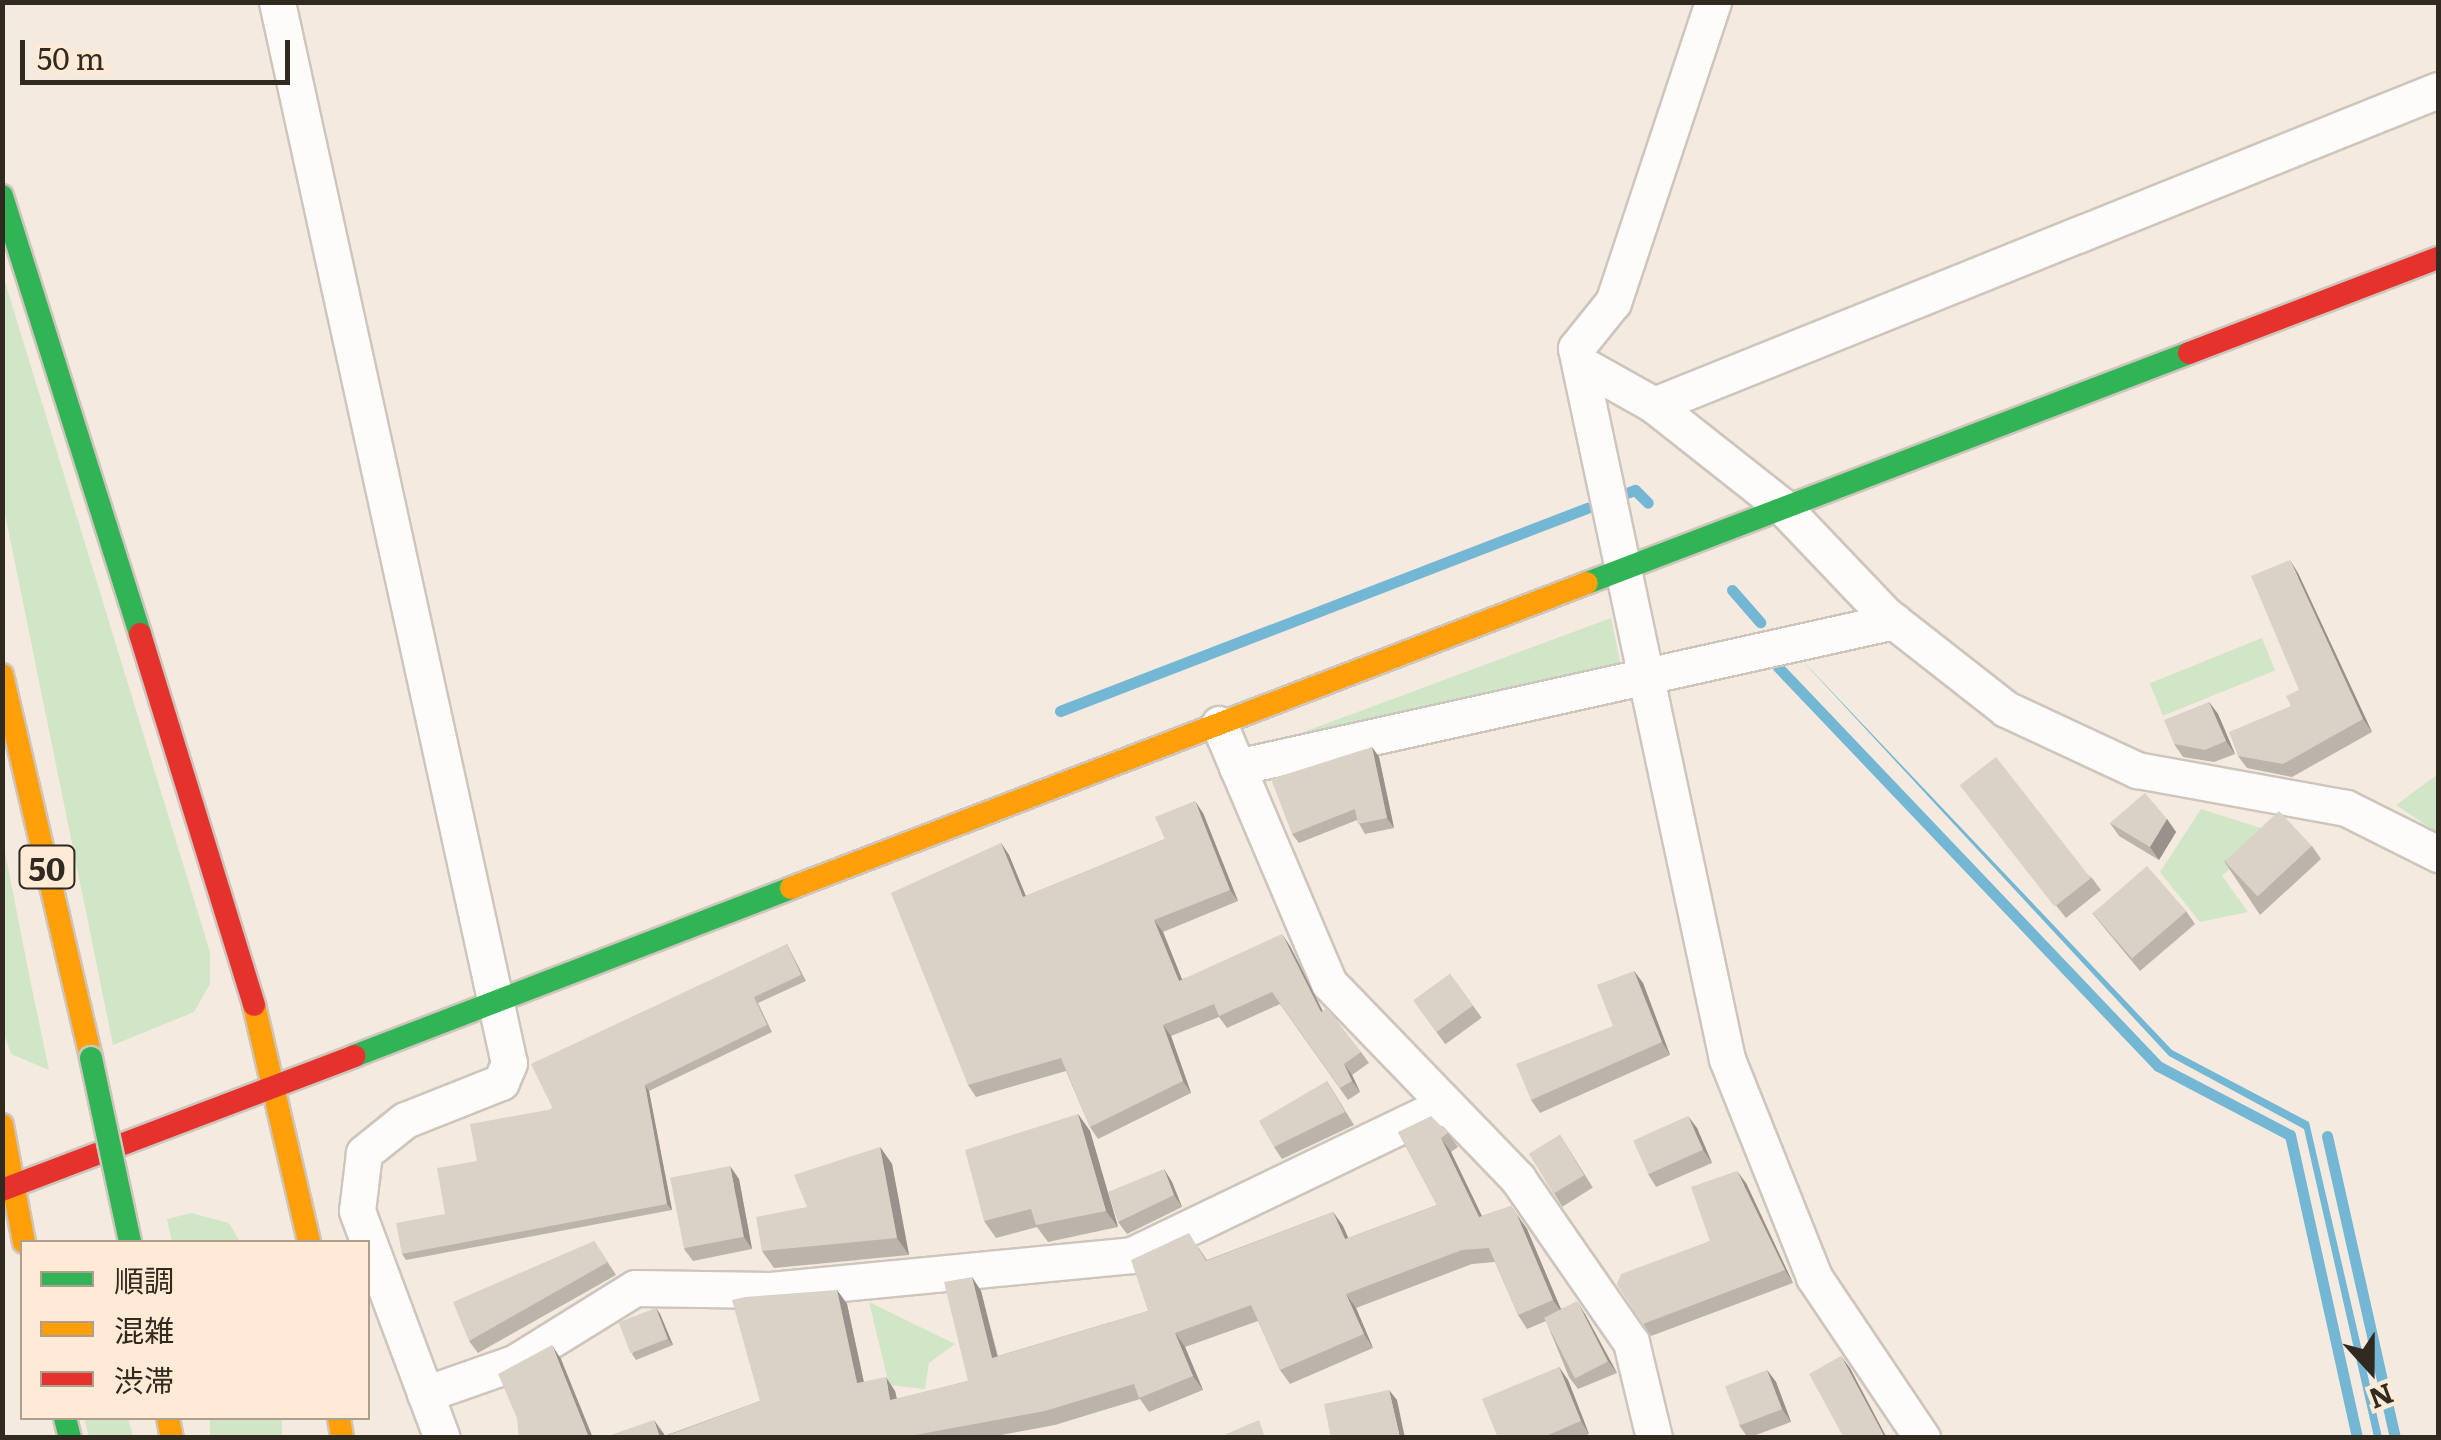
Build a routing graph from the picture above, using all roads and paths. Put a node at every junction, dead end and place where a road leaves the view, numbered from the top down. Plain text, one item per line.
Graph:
1 (278, 2) edge
2 (1713, 2) edge
3 (2438, 90) edge
4 (2, 196) edge
5 (2438, 258) edge
6 (1581, 364) junction
7 (1654, 405) junction
8 (1783, 506) junction
9 (1622, 572) junction
10 (1894, 622) junction
11 (2, 675) edge
12 (1648, 676) junction
13 (1219, 724) junction
14 (1237, 767) junction
15 (2438, 854) edge
16 (498, 1004) junction
17 (278, 1087) junction
18 (1442, 1106) junction
19 (2, 1125) edge
20 (8, 1188) edge
21 (23, 1240) edge
22 (130, 1240) edge
23 (309, 1240) edge
24 (368, 1240) edge
25 (370, 1246) edge
26 (425, 1394) junction
27 (442, 1438) edge
28 (1654, 1438) edge
29 (1922, 1438) edge

1 - 16 street
2 - 6 street
3 - 7 street
4 - 17 main road
5 - 8 main road
6 - 7 street
6 - 9 street
7 - 8 street
8 - 9 main road
8 - 10 street
9 - 12 street
9 - 13 main road
10 - 12 street
10 - 15 street
11 - 22 main road, 50, bridge
12 - 14 street
12 - 29 street
13 - 14 street
13 - 16 main road
14 - 18 street
16 - 17 main road
16 - 24 street
17 - 20 main road
17 - 23 main road
18 - 26 street
18 - 28 street
19 - 20 main road
20 - 21 main road
25 - 26 street
26 - 27 street

